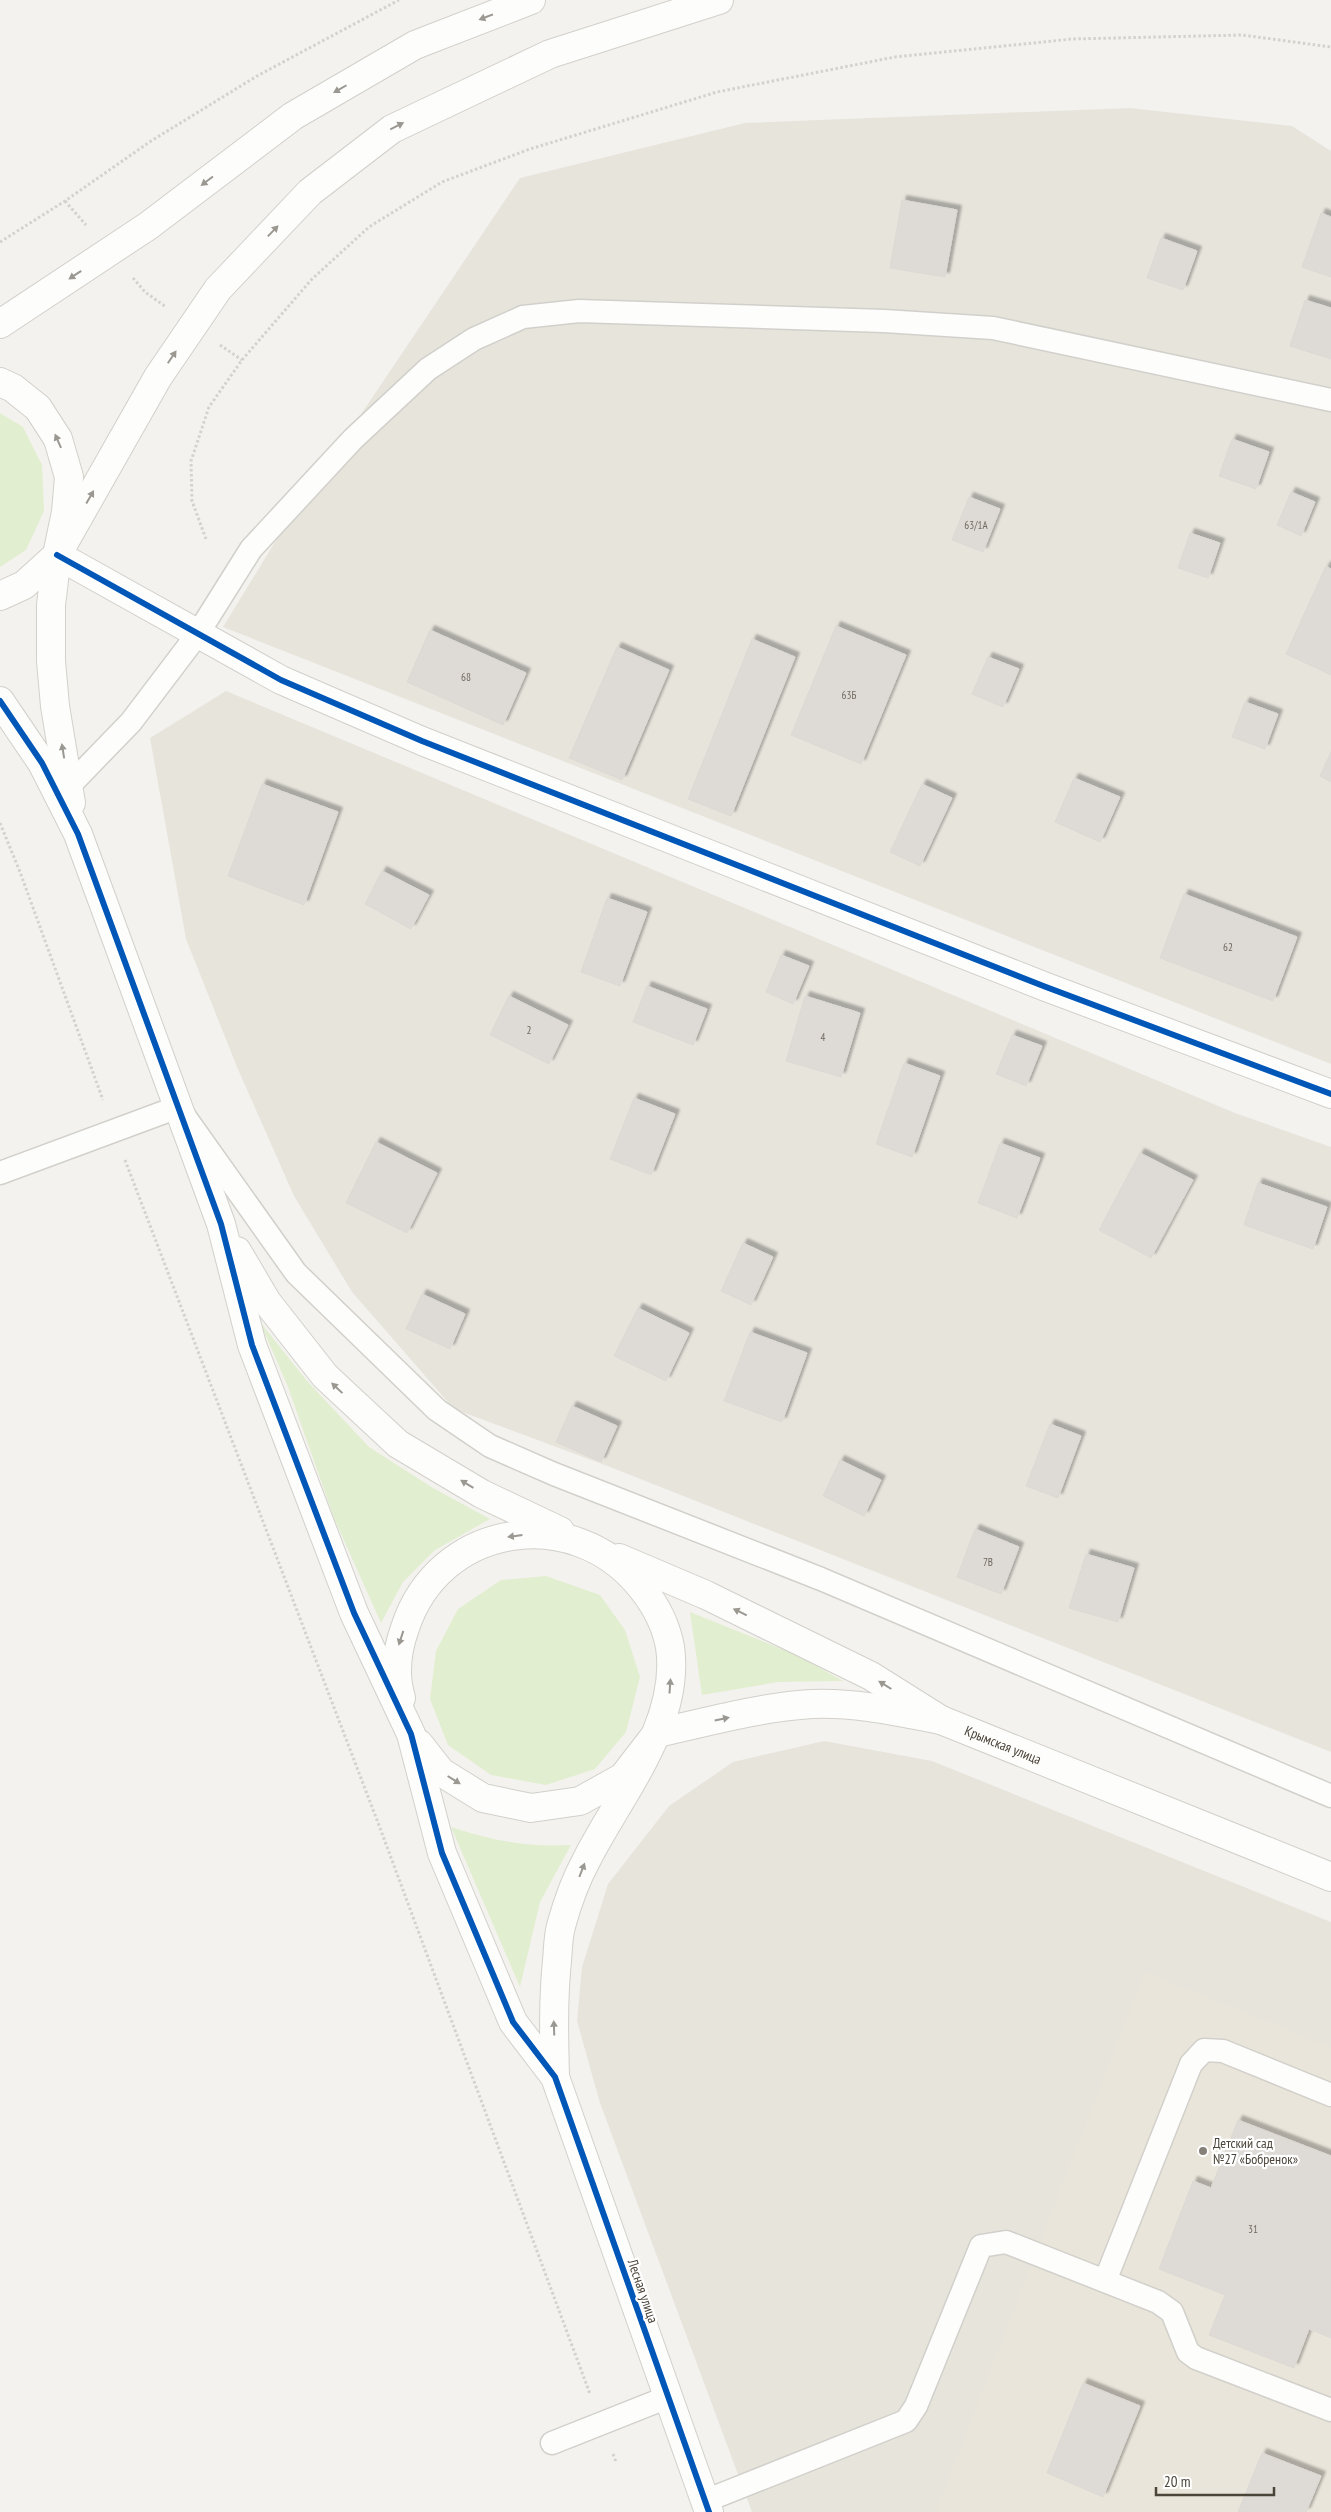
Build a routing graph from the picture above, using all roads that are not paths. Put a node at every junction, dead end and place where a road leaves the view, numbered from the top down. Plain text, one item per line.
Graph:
1 (531, 0) edge
2 (719, 0) edge
3 (0, 324) edge
4 (0, 382) edge
5 (1331, 400) edge
6 (57, 555) junction
7 (0, 596) edge
8 (197, 635) junction
9 (0, 701) edge
10 (69, 786) junction
11 (78, 834) junction
12 (1331, 1094) edge
13 (178, 1107) junction
14 (0, 1173) edge
15 (220, 1224) junction
16 (589, 1545) junction
17 (941, 1720) junction
18 (657, 1733) junction
19 (412, 1734) junction
20 (1331, 1796) edge
21 (1331, 1877) edge
22 (555, 2077) junction
23 (1331, 2095) edge
24 (1105, 2282) junction
25 (668, 2397) junction
26 (1331, 2410) edge
27 (552, 2443) dead end
28 (707, 2506) edge

1 -> 3 street
6 -> 2 street
6 -> 4 street
5 - 8 lane
6 - 7 street
6 - 8 street
10 -> 6 street
8 - 10 lane
8 - 12 street
9 - 11 street
10 - 11 street
11 - 13 street
13 - 14 lane
13 - 15 street
13 - 20 lane
16 -> 15 street
15 - 19 street
17 -> 16 street
18 -> 16 street
16 -> 19 street
18 -> 17 street, Крымская улица
17 - 21 street, Крымская улица
19 -> 18 street
22 -> 18 street
19 - 22 street
22 - 25 street, Лесная улица
23 - 24 lane
24 - 26 lane
24 - 28 lane
25 - 27 lane
25 - 28 street, Лесная улица

